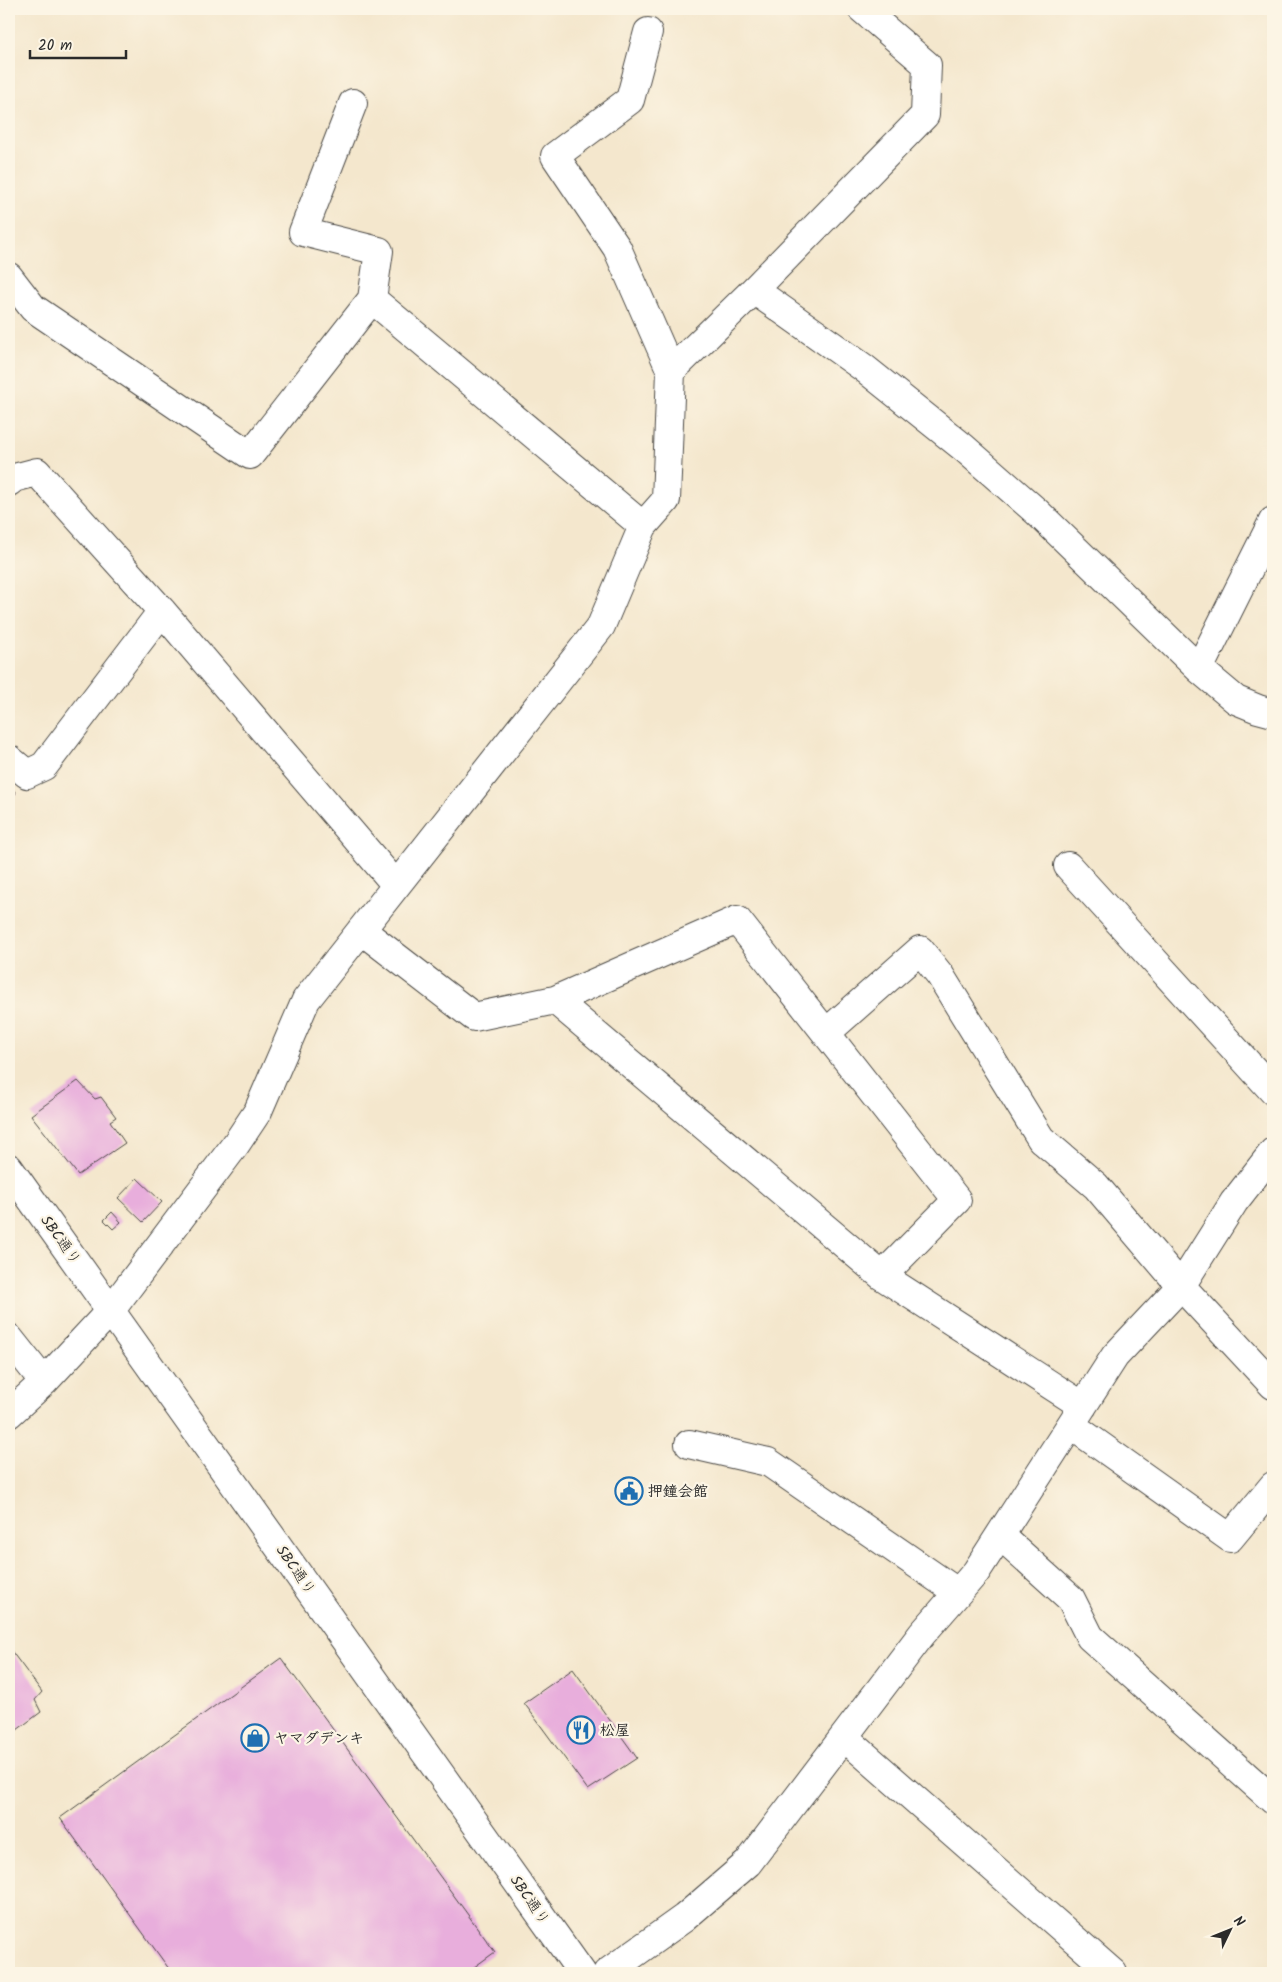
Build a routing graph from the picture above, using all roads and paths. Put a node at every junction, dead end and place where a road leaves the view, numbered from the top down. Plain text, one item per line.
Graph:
1 (862, 9) edge
2 (648, 32) dead end
3 (353, 103) dead end
4 (9, 278) edge
5 (754, 290) junction
6 (372, 299) junction
7 (670, 371) junction
8 (9, 482) edge
9 (1273, 521) edge
10 (643, 526) junction
11 (162, 611) junction
12 (1199, 669) junction
13 (1273, 713) edge
14 (9, 759) edge
15 (1068, 866) dead end
16 (396, 885) junction
17 (361, 930) junction
18 (555, 1000) junction
19 (826, 1033) junction
20 (1273, 1091) edge
21 (1273, 1152) edge
22 (9, 1168) edge
23 (882, 1276) junction
24 (1181, 1286) junction
25 (111, 1310) junction
26 (9, 1338) edge
27 (44, 1382) junction
28 (1273, 1385) edge
29 (9, 1414) edge
30 (1077, 1415) junction
31 (689, 1444) dead end
32 (1273, 1486) edge
33 (1000, 1535) junction
34 (958, 1592) junction
35 (844, 1737) junction
36 (1273, 1800) edge
37 (582, 1973) edge
38 (607, 1973) edge
39 (1113, 1973) edge

1 - 5 street
2 - 7 street
3 - 6 street
4 - 6 street
5 - 7 street
5 - 12 street
6 - 10 street
7 - 10 street
8 - 11 street
9 - 12 street
10 - 16 street
11 - 14 street
11 - 16 street
12 - 13 street
15 - 20 street
16 - 17 street
17 - 18 street
17 - 25 street
18 - 19 street
18 - 23 street
19 - 23 street
19 - 24 street
21 - 24 street
22 - 25 street, SBC通り
23 - 30 street
24 - 28 street
24 - 30 street
25 - 27 street
25 - 37 street, SBC通り
26 - 27 street
27 - 29 street
30 - 32 street
30 - 33 street
31 - 34 street
33 - 34 street
33 - 36 street
34 - 35 street
35 - 38 street
35 - 39 street

